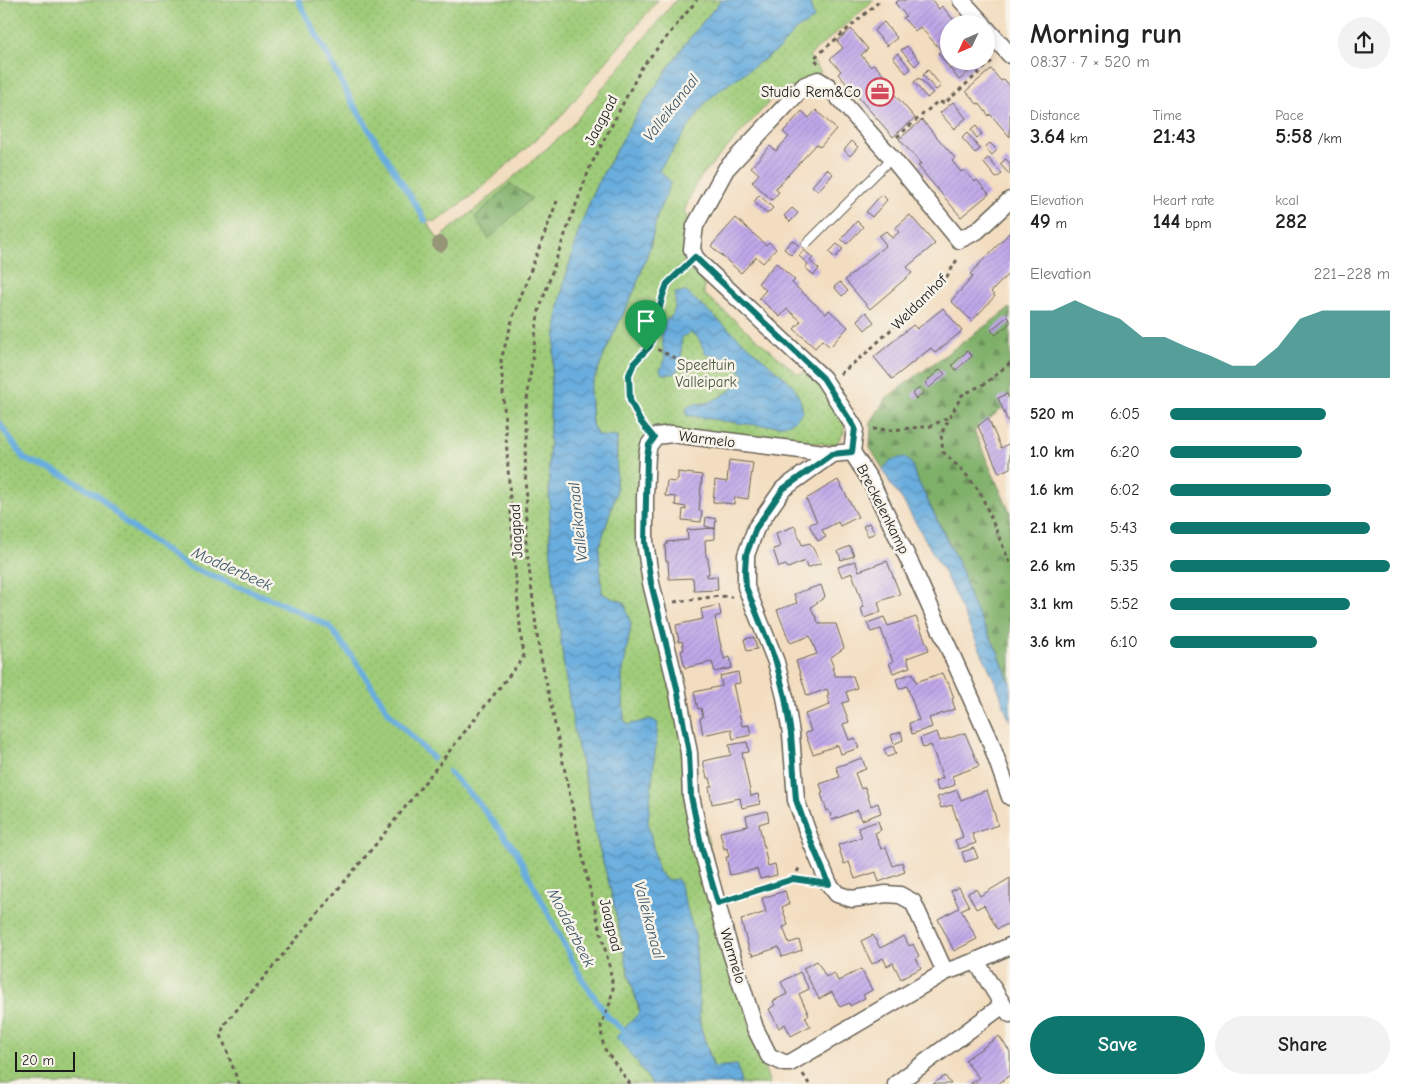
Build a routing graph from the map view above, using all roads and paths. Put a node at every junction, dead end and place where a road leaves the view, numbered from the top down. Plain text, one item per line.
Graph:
1 (697, 0) edge
2 (881, 0) edge
3 (961, 0) edge
4 (975, 15) edge
5 (995, 38) edge
6 (1008, 52) edge
7 (818, 80) junction
8 (888, 153) junction
9 (1010, 200) edge
10 (557, 201) dead end
11 (959, 240) junction
12 (806, 244) dead end
13 (695, 257) junction
14 (650, 346) junction
15 (1010, 363) edge
16 (693, 366) dead end
17 (836, 376) dead end
18 (952, 416) junction
19 (855, 428) junction
20 (654, 438) junction
21 (852, 452) junction
22 (832, 454) junction
23 (1010, 563) edge
24 (750, 598) junction
25 (656, 605) junction
26 (1010, 797) edge
27 (829, 884) junction
28 (718, 903) junction
29 (1010, 946) edge
30 (976, 962) junction
31 (945, 972) junction
32 (1007, 1010) edge
33 (239, 1084) edge
34 (630, 1084) edge
35 (896, 1084) edge

1 - 34 path, Jaagpad
2 - 7 path
3 - 4 street
5 - 6 street
6 - 8 path
7 - 8 street
7 - 13 street
8 - 11 street
8 - 12 lane
9 - 11 street
10 - 33 path
11 - 17 path, Weldamhof
13 - 14 path
13 - 19 street
14 - 16 path
14 - 20 path
15 - 18 path
18 - 19 path
18 - 23 path
19 - 21 street, Breckelenkamp
20 - 22 street, Warmelo
20 - 25 street, Warmelo
21 - 22 street, Warmelo
21 - 26 street, Breckelenkamp
22 - 24 street
24 - 25 path
24 - 27 street
25 - 28 street, Warmelo
27 - 28 path
27 - 31 street
28 - 31 street, Warmelo
29 - 30 street
30 - 31 street, Warmelo
30 - 32 street
32 - 35 street

